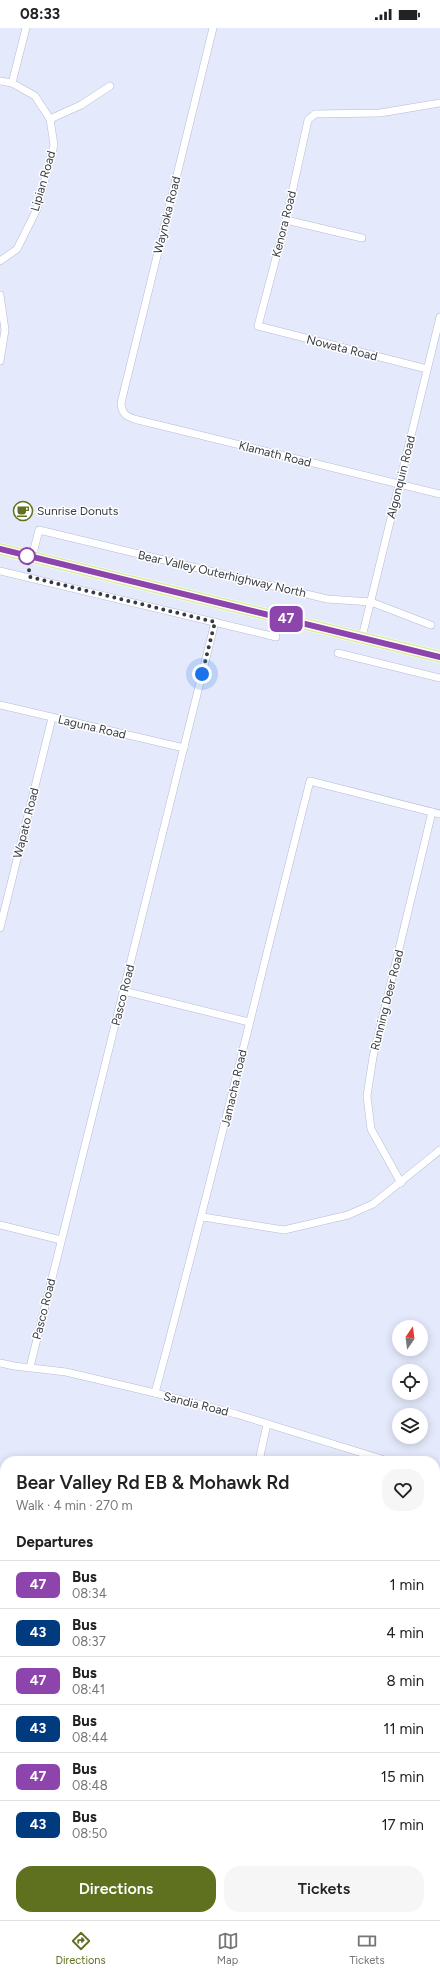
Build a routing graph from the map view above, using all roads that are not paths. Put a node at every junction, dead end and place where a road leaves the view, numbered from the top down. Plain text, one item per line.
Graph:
1 (26, 28) edge
2 (213, 28) edge
3 (0, 81) edge
4 (12, 84) junction
5 (110, 86) dead end
6 (440, 103) edge
7 (50, 119) junction
8 (286, 220) junction
9 (362, 238) dead end
10 (0, 261) edge
11 (0, 295) edge
12 (440, 317) edge
13 (258, 326) joint
14 (0, 361) edge
15 (427, 370) junction
16 (121, 403) joint
17 (399, 484) junction
18 (440, 494) edge
19 (0, 549) edge
20 (32, 557) junction
21 (0, 571) edge
22 (370, 602) junction
23 (215, 622) junction
24 (431, 625) dead end
25 (276, 637) dead end
26 (362, 638) junction
27 (338, 653) dead end
28 (440, 657) edge
29 (440, 678) edge
30 (0, 704) edge
31 (52, 718) junction
32 (184, 748) junction
33 (432, 812) junction
34 (440, 814) edge
35 (0, 928) edge
36 (124, 991) junction
37 (249, 1022) junction
38 (440, 1150) edge
39 (401, 1183) junction
40 (203, 1217) junction
41 (0, 1225) edge
42 (62, 1240) junction
43 (0, 1363) edge
44 (30, 1367) junction
45 (155, 1393) junction
46 (268, 1424) junction
47 (260, 1456) edge
48 (372, 1456) edge

1 - 4 street
2 - 16 street, Waynoka Road
3 - 4 street, Lipian Road
4 - 7 street, Lipian Road
5 - 7 street
6 - 8 street, Kenora Road
7 - 10 street, Lipian Road
8 - 9 street
8 - 13 street, Kenora Road
11 - 14 street
12 - 15 street, Algonquin Road
13 - 15 street, Nowata Road
15 - 17 street, Algonquin Road
16 - 17 street, Klamath Road
17 - 18 street, Klamath Road
17 - 22 street, Algonquin Road
19 - 20 main road
20 - 22 street, Bear Valley Outerhighway North
20 - 26 main road
21 - 23 street
22 - 24 street, Bear Valley Outerhighway North
22 - 26 street, Algonquin Road
23 - 25 street
23 - 32 street, Pasco Road
26 - 28 main road
27 - 29 street
30 - 31 street, Laguna Road
31 - 32 street, Laguna Road
31 - 35 street, Wapato Road
32 - 36 street, Pasco Road
33 - 34 street
33 - 37 street, Jamacha Road
33 - 39 street, Running Deer Road
36 - 37 street
36 - 42 street, Pasco Road
37 - 40 street, Jamacha Road
38 - 39 street
39 - 40 street
40 - 45 street, Jamacha Road
41 - 42 street
42 - 44 street, Pasco Road
43 - 44 street, Sandia Road
44 - 45 street, Sandia Road
45 - 46 street, Sandia Road
46 - 47 street
46 - 48 street, Sandia Road

